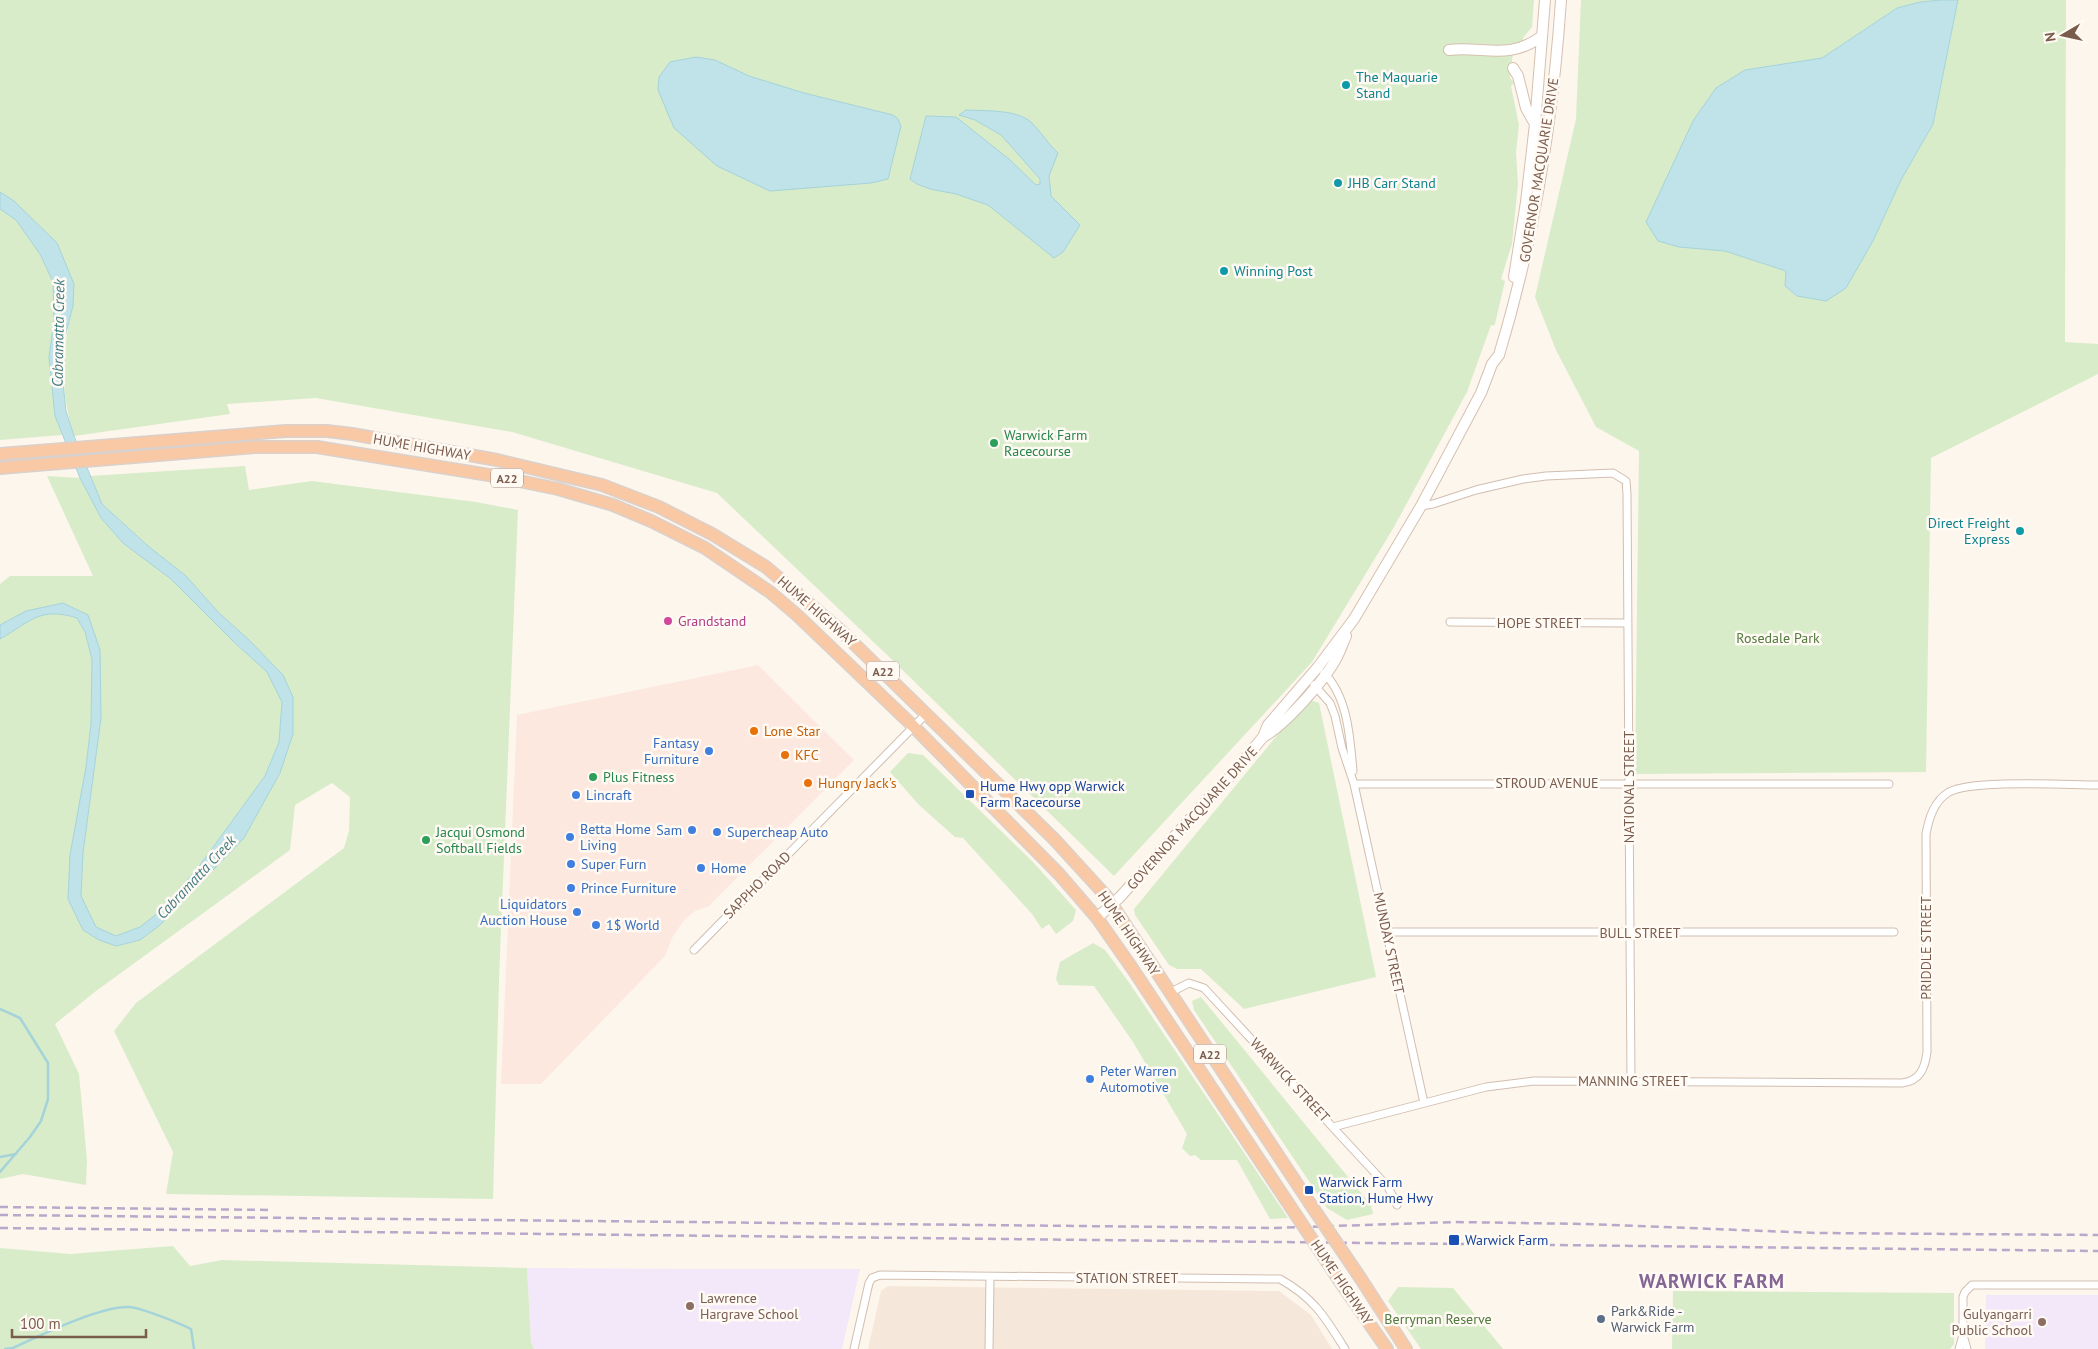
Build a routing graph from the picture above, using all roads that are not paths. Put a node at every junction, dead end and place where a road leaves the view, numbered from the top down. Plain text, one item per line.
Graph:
1 (1545, 0) edge
2 (1561, 0) edge
3 (1542, 36) junction
4 (1449, 50) dead end
5 (1513, 68) dead end
6 (1535, 124) junction
7 (1492, 364) junction
8 (0, 454) edge
9 (497, 460) junction
10 (0, 468) edge
11 (495, 476) junction
12 (1421, 506) junction
13 (1450, 622) dead end
14 (1628, 623) junction
15 (1322, 671) junction
16 (1312, 683) junction
17 (926, 714) junction
18 (913, 726) junction
19 (1629, 783) junction
20 (1354, 784) junction
21 (1889, 784) dead end
22 (2098, 785) edge
23 (1113, 904) junction
24 (1097, 918) junction
25 (1386, 932) junction
26 (1894, 932) dead end
27 (1629, 933) junction
28 (694, 950) dead end
29 (1169, 993) junction
30 (1926, 1061) joint
31 (1631, 1081) junction
32 (1424, 1103) junction
33 (1333, 1127) junction
34 (1397, 1205) dead end
35 (990, 1277) junction
36 (2098, 1285) edge
37 (1963, 1335) junction
38 (854, 1349) edge
39 (989, 1349) edge
40 (1345, 1349) edge
41 (1387, 1349) edge
42 (1406, 1349) edge
43 (1959, 1349) edge
44 (1967, 1349) edge

1 - 3 main road, GOVERNOR MACQUARIE DRIVE
2 - 7 main road, GOVERNOR MACQUARIE DRIVE
3 - 4 main road
3 - 6 main road, GOVERNOR MACQUARIE DRIVE
5 - 6 main road
6 - 7 main road, GOVERNOR MACQUARIE DRIVE
7 - 12 main road, GOVERNOR MACQUARIE DRIVE
8 - 9 highway, HUME HIGHWAY / A22
9 - 11 highway
9 - 17 highway, HUME HIGHWAY / A22
10 - 11 highway, HUME HIGHWAY / A22
11 - 18 highway, HUME HIGHWAY / A22
12 - 14 street, NATIONAL STREET
12 - 15 main road, GOVERNOR MACQUARIE DRIVE
13 - 14 street, HOPE STREET
14 - 19 street, NATIONAL STREET
15 - 16 main road, GOVERNOR MACQUARIE DRIVE
15 - 20 street, MUNDAY STREET
16 - 20 street, MUNDAY STREET
16 - 23 main road, GOVERNOR MACQUARIE DRIVE
17 - 18 street, SAPPHO ROAD
17 - 23 highway, HUME HIGHWAY / A22
18 - 24 highway, HUME HIGHWAY / A22
18 - 28 street, SAPPHO ROAD
19 - 20 street, STROUD AVENUE
19 - 21 street, STROUD AVENUE
19 - 27 street, NATIONAL STREET
20 - 25 street, MUNDAY STREET
22 - 30 street, PRIDDLE STREET
23 - 24 main road, GOVERNOR MACQUARIE DRIVE
23 - 29 highway, HUME HIGHWAY / A22
24 - 41 highway, HUME HIGHWAY / A22, bridge
25 - 27 street, BULL STREET
25 - 32 street, MUNDAY STREET
26 - 27 street, BULL STREET
27 - 31 street, NATIONAL STREET
29 - 33 street, WARWICK STREET
29 - 42 highway, HUME HIGHWAY / A22, bridge
30 - 31 street, MANNING STREET
31 - 32 street, MANNING STREET
32 - 33 street, MANNING STREET
33 - 34 street, WARWICK STREET
35 - 38 street, STATION STREET
35 - 39 street
35 - 40 street, STATION STREET
36 - 37 street
37 - 43 street
37 - 44 street

